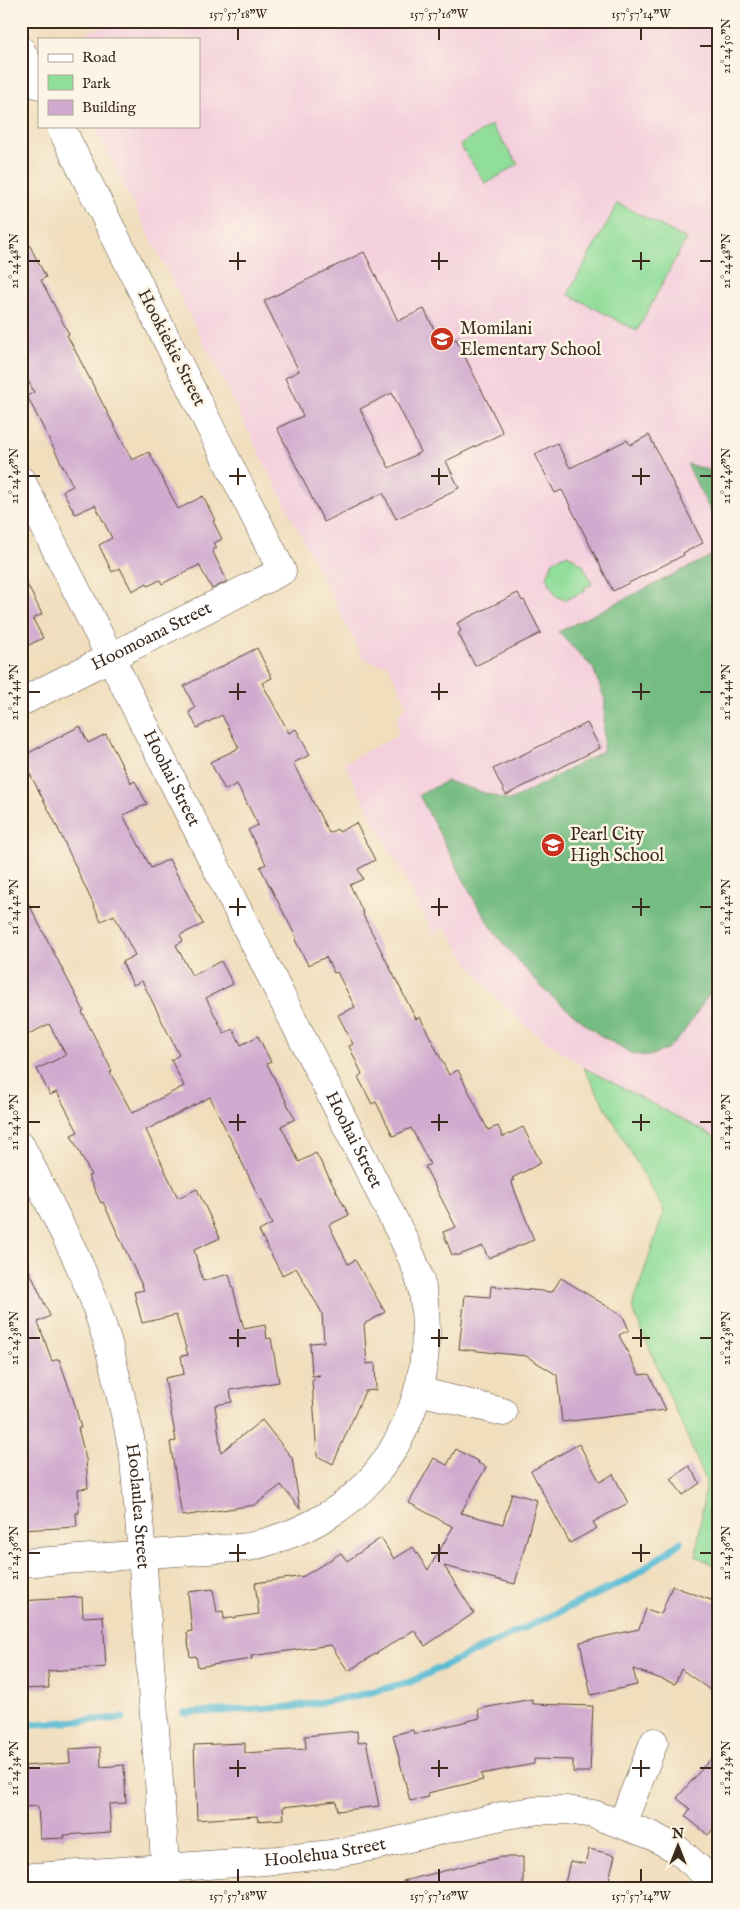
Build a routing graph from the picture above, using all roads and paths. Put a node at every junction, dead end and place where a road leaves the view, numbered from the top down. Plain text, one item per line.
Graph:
1 (21, 50) edge
2 (38, 83) edge
3 (61, 128) edge
4 (21, 480) edge
5 (282, 570) joint
6 (110, 657) junction
7 (21, 702) edge
8 (21, 1146) edge
9 (419, 1391) junction
10 (503, 1412) dead end
11 (142, 1555) junction
12 (21, 1563) edge
13 (654, 1742) dead end
14 (622, 1824) junction
15 (21, 1878) edge
16 (166, 1878) edge
17 (717, 1888) edge

1 - 2 street
3 - 5 street, Hookiekie Street
4 - 6 street, Hoohai Street
5 - 6 street, Hoomoana Street
6 - 7 street, Hoomoana Street
6 - 9 street, Hoohai Street
8 - 11 street, Hoolaulea Street
9 - 10 street
9 - 11 street, Hoohai Street
11 - 12 street, Hoohai Street
11 - 16 street, Hoolaulea Street
13 - 14 street
14 - 16 street, Hoolehua Street
14 - 17 street, Hoolehua Street
15 - 16 street, Hoolehua Street

